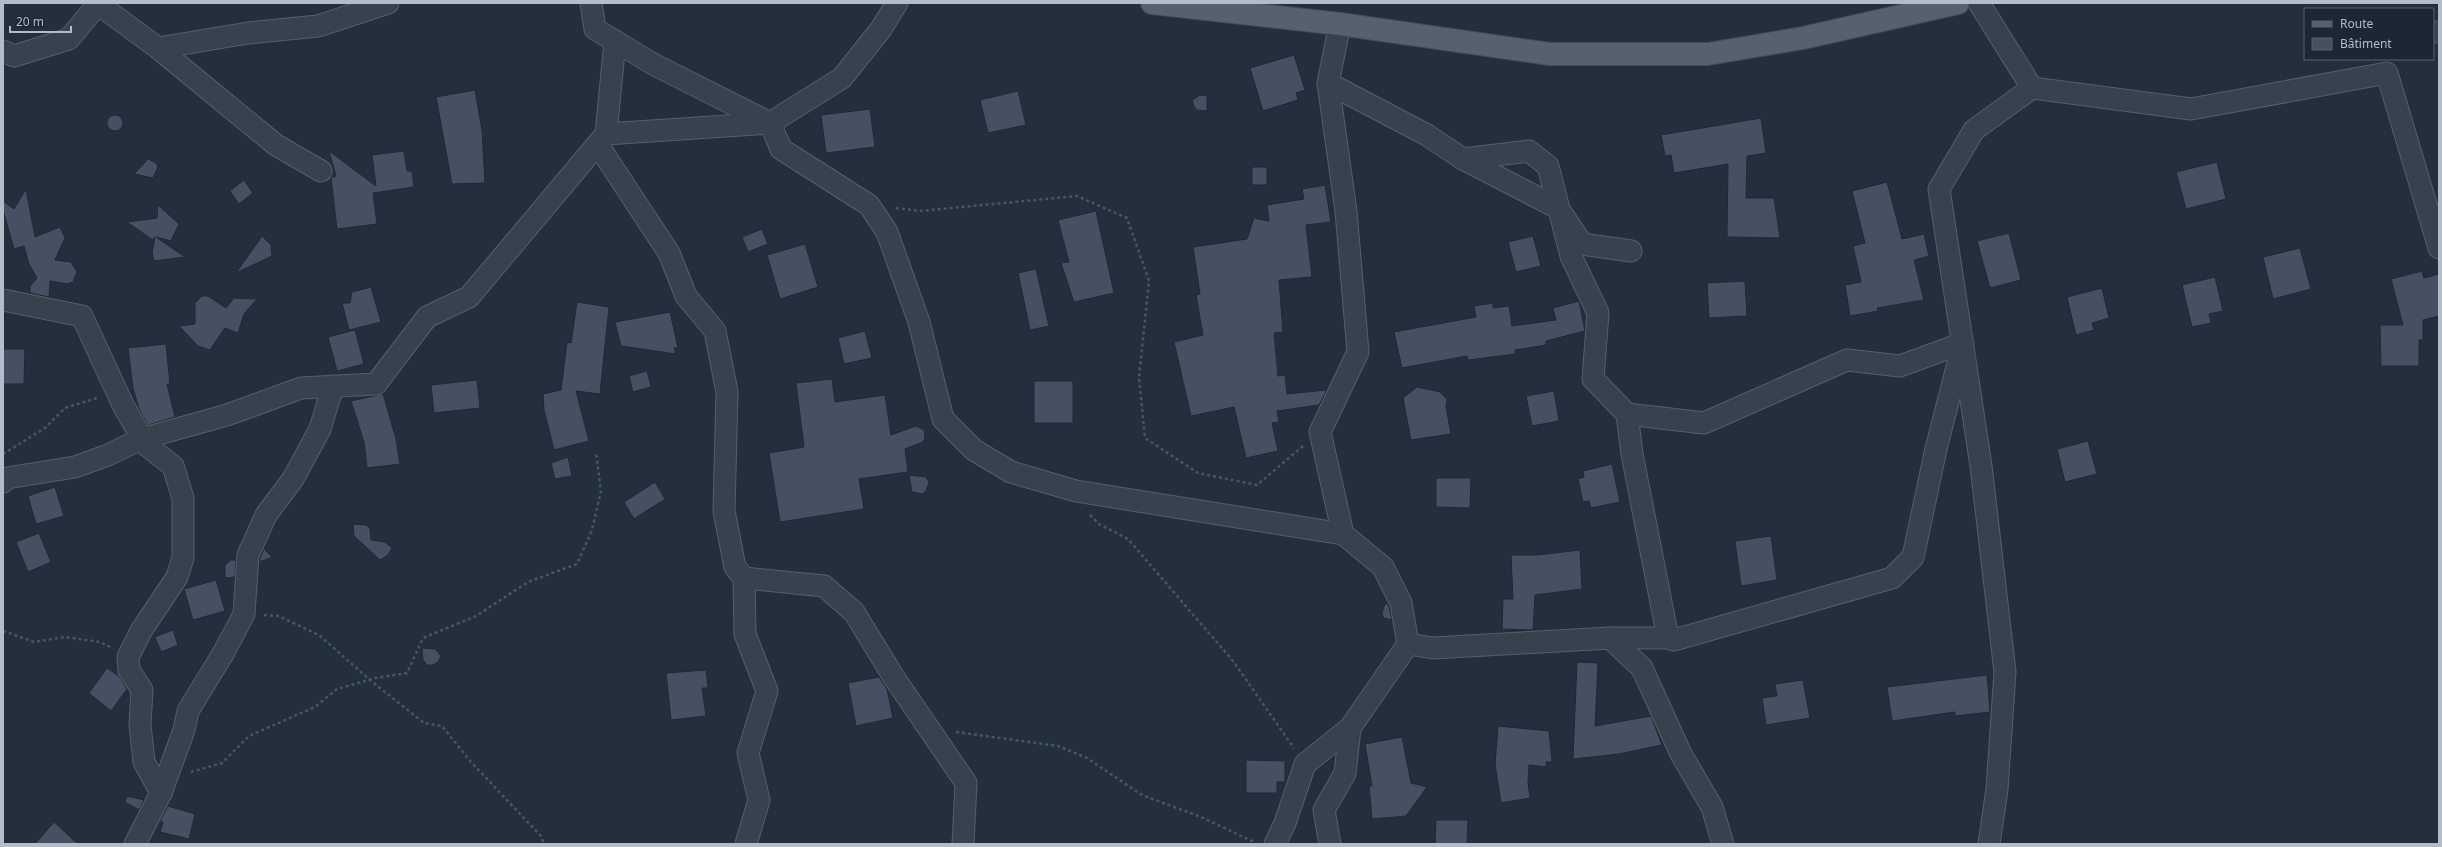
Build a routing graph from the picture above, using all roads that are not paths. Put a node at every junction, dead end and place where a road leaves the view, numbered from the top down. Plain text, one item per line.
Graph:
1 (388, 3) edge
2 (591, 3) edge
3 (897, 3) edge
4 (1158, 3) edge
5 (1958, 3) edge
6 (1979, 3) edge
7 (98, 4) edge
8 (1340, 24) junction
9 (615, 41) junction
10 (158, 48) junction
11 (3, 51) edge
12 (2390, 66) edge
13 (1328, 83) junction
14 (2032, 88) junction
15 (770, 123) junction
16 (602, 139) junction
17 (1463, 159) junction
18 (321, 171) dead end
19 (1558, 208) junction
20 (2439, 248) edge
21 (1631, 251) dead end
22 (3, 300) edge
23 (1963, 343) junction
24 (333, 386) junction
25 (1627, 414) junction
26 (141, 439) junction
27 (3, 482) edge
28 (1344, 534) junction
29 (744, 578) junction
30 (1610, 638) junction
31 (1668, 638) junction
32 (1408, 644) junction
33 (1350, 728) junction
34 (164, 785) junction
35 (135, 844) edge
36 (746, 844) edge
37 (963, 844) edge
38 (1275, 844) edge
39 (1330, 844) edge
40 (1723, 844) edge
41 (1989, 844) edge

1 - 10 street
2 - 9 street
3 - 15 street
4 - 8 main road
5 - 8 main road
6 - 14 street
7 - 10 street
7 - 11 street
8 - 13 street
9 - 15 street
9 - 16 street
10 - 18 street
12 - 14 street
12 - 20 street
13 - 17 street
13 - 28 street
14 - 23 street
15 - 16 street
15 - 28 street
16 - 24 street
16 - 29 street
17 - 19 street
17 - 19 street
19 - 21 street
19 - 25 street
22 - 26 street
23 - 25 street
23 - 31 street
23 - 41 street
24 - 26 street
24 - 34 street
25 - 31 street
26 - 27 street
26 - 34 street
28 - 32 street
29 - 36 street
29 - 37 street
30 - 31 street
30 - 32 street
30 - 40 street
32 - 33 street
33 - 38 street
33 - 39 street
34 - 35 street

